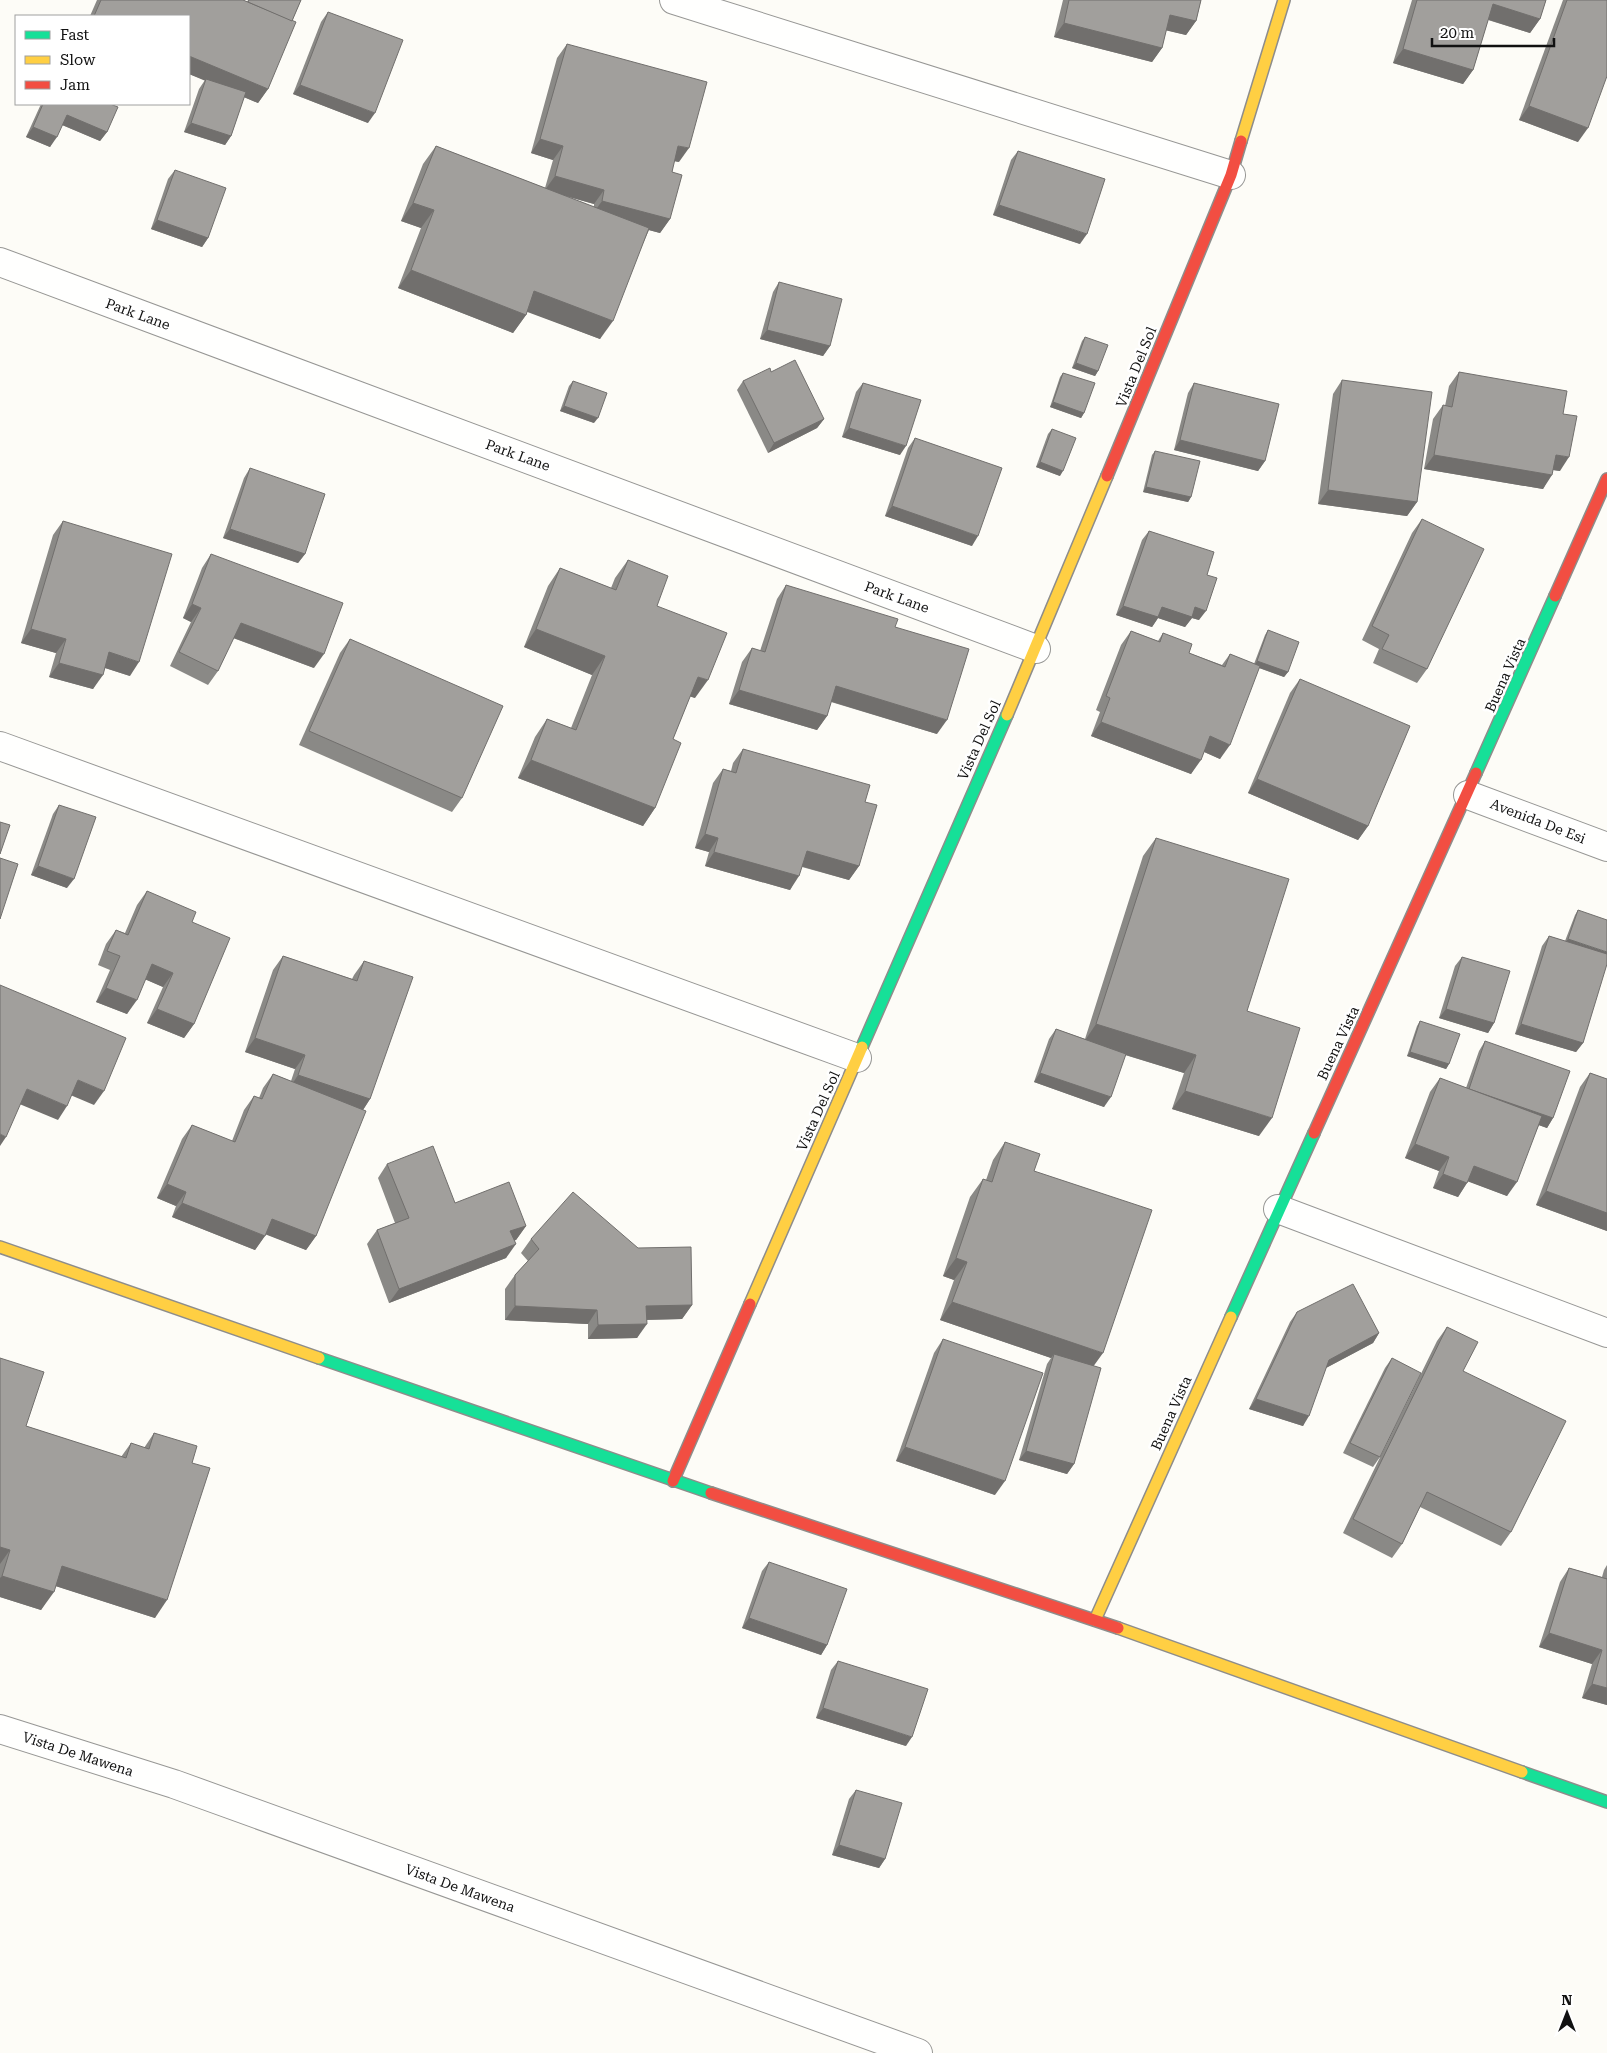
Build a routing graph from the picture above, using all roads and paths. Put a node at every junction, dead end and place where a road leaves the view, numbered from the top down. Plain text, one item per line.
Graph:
1 (674, 0) edge
2 (1284, 0) edge
3 (1231, 174) junction
4 (0, 262) edge
5 (1607, 479) edge
6 (1036, 649) junction
7 (0, 746) edge
8 (1468, 795) junction
9 (1607, 847) edge
10 (858, 1058) junction
11 (1278, 1209) junction
12 (0, 1247) edge
13 (1607, 1333) edge
14 (673, 1481) junction
15 (1095, 1620) junction
16 (0, 1729) edge
17 (1607, 1802) edge
18 (918, 2053) edge

1 - 3 street
2 - 3 street, Vista Del Sol
3 - 6 street, Vista Del Sol
4 - 6 street, Park Lane
5 - 8 street, Buena Vista
6 - 10 street, Vista Del Sol
7 - 10 street
8 - 9 street, Avenida De Esi
8 - 11 street, Buena Vista
10 - 14 street, Vista Del Sol
11 - 13 street
11 - 15 street, Buena Vista
12 - 14 street
14 - 15 street
15 - 17 street
16 - 18 street, Vista De Mawena

